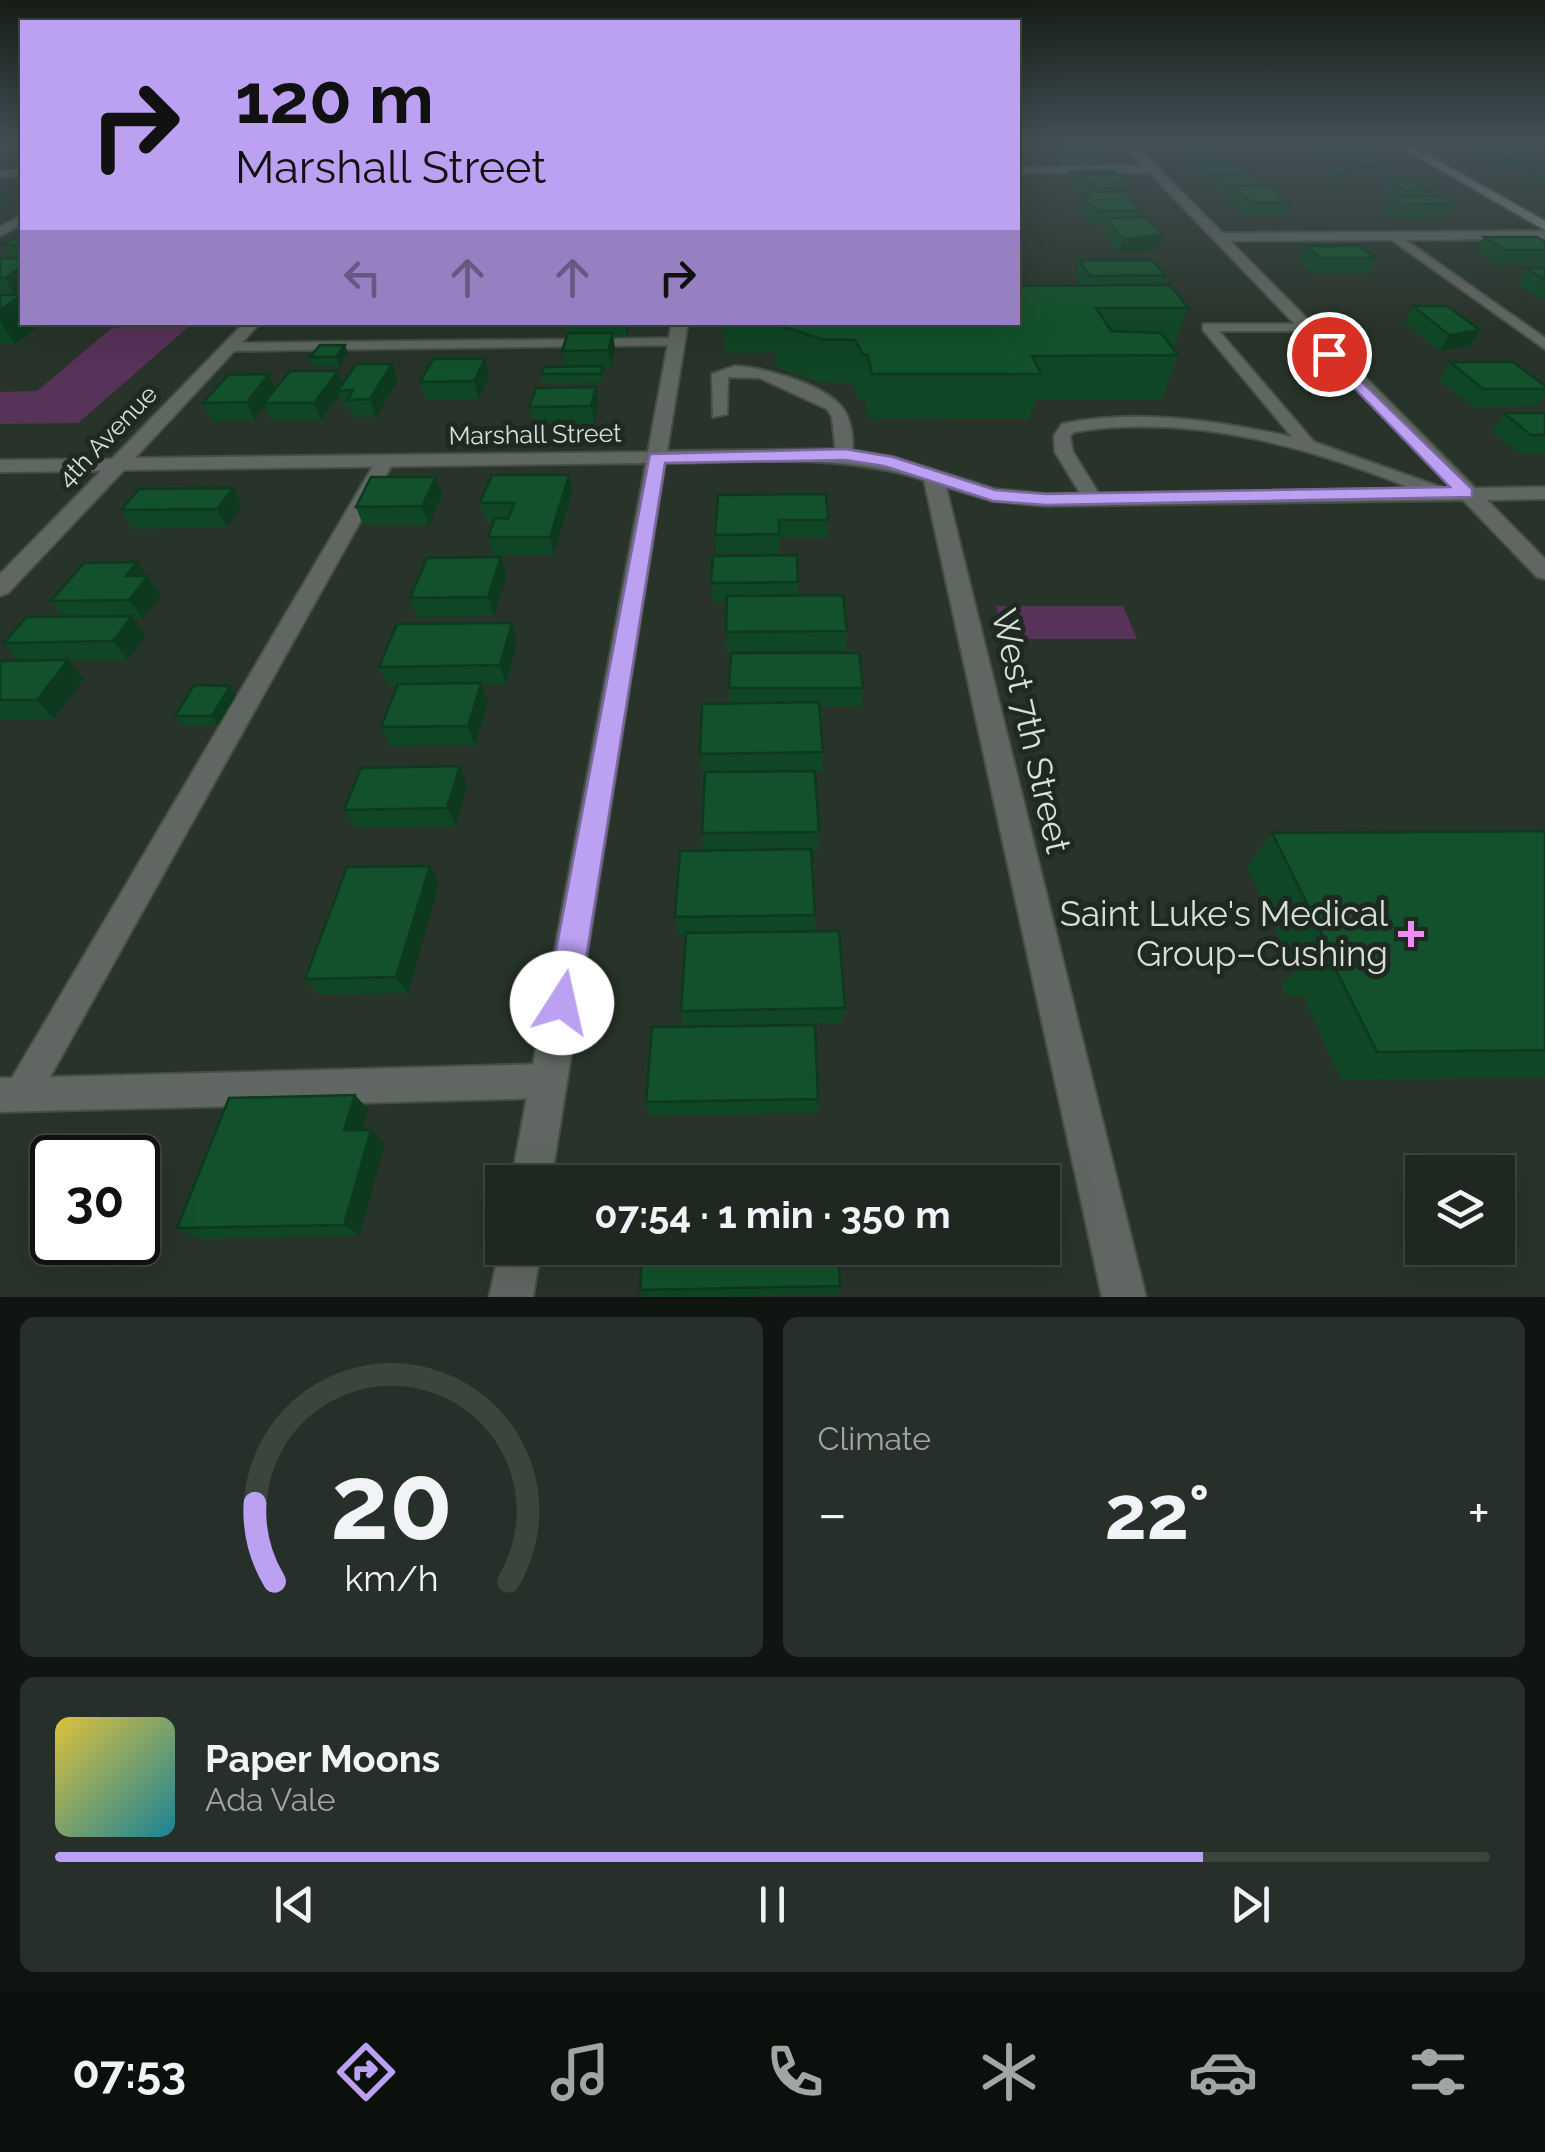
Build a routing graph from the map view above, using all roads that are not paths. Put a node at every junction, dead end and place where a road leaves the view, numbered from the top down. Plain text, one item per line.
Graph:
1 (1182, 202) edge
2 (1502, 202) edge
3 (1545, 226) edge
4 (1545, 235) edge
5 (1392, 236) junction
6 (1214, 237) junction
7 (251, 325) edge
8 (1302, 326) junction
9 (678, 332) edge
10 (1545, 345) edge
11 (230, 347) junction
12 (720, 414) dead end
13 (1306, 442) junction
14 (845, 455) junction
15 (657, 458) junction
16 (384, 461) junction
17 (117, 464) junction
18 (0, 466) edge
19 (932, 475) junction
20 (1545, 492) edge
21 (1439, 493) junction
22 (1465, 493) junction
23 (1092, 499) junction
24 (1545, 572) edge
25 (0, 588) edge
26 (549, 1081) junction
27 (11, 1095) edge
28 (534, 1165) edge
29 (517, 1265) edge
30 (512, 1297) edge
31 (1124, 1297) edge

1 - 6 street
2 - 3 street
4 - 5 street
5 - 6 street
5 - 10 lane
6 - 8 street
7 - 11 street, 4th Avenue
8 - 13 lane
8 - 22 street
9 - 11 lane
9 - 15 street
11 - 17 street, 4th Avenue
12 - 14 lane
13 - 21 lane
13 - 23 lane
14 - 15 street, Marshall Street
14 - 19 street, Marshall Street
15 - 16 street, Marshall Street
15 - 26 street
16 - 17 street, Marshall Street
16 - 27 lane
17 - 18 street, Marshall Street
17 - 25 street, 4th Avenue
19 - 23 street, Marshall Street
19 - 31 street, West 7th Street
20 - 22 street, Marshall Street
21 - 22 street, Marshall Street
21 - 23 street, Marshall Street
22 - 24 street
26 - 27 lane
26 - 28 street
29 - 30 street

